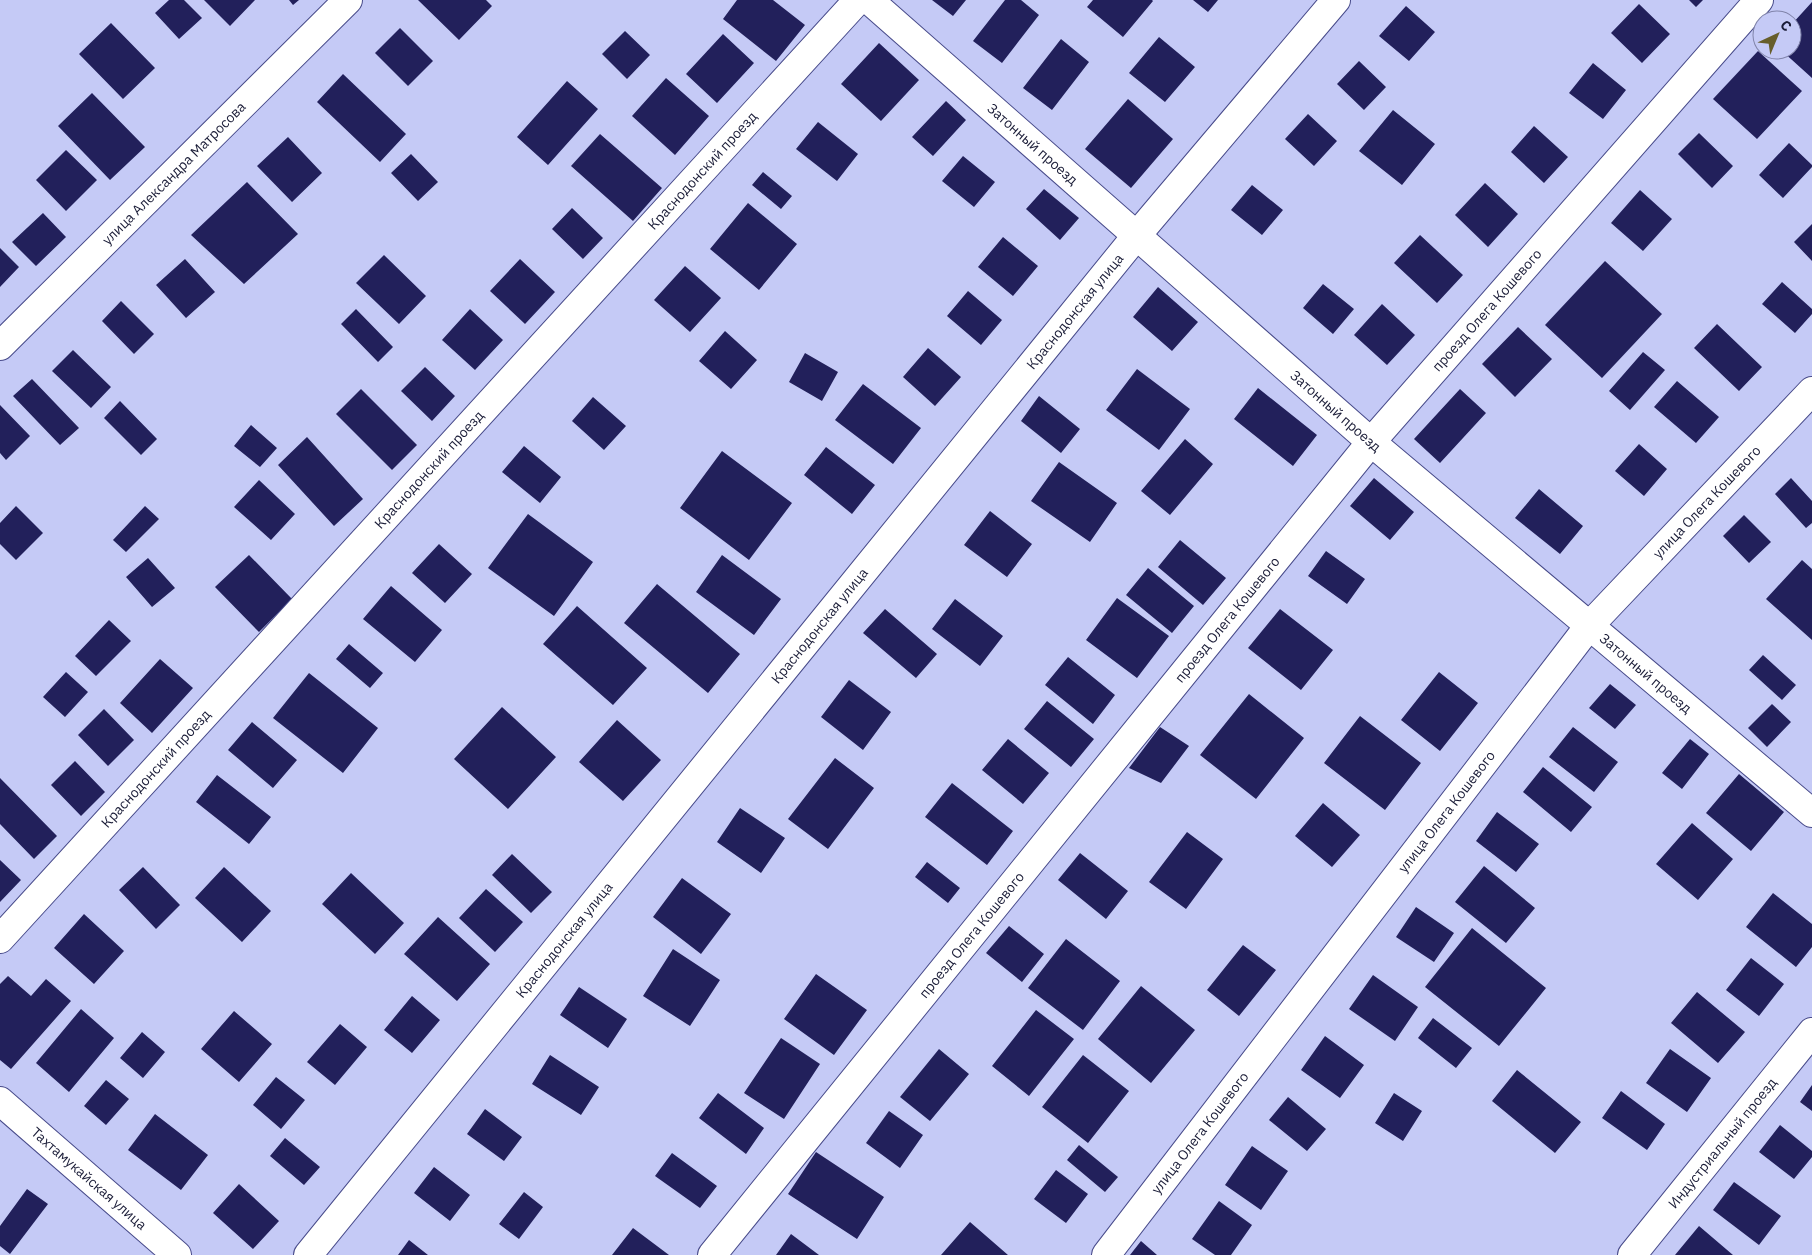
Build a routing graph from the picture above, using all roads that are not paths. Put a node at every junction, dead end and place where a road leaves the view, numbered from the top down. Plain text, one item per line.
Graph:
1 (348, 0) edge
2 (858, 0) edge
3 (869, 0) edge
4 (1336, 0) edge
5 (1759, 0) edge
6 (1137, 235) junction
7 (0, 346) edge
8 (1812, 391) edge
9 (1370, 442) junction
10 (1590, 626) junction
11 (1812, 813) edge
12 (0, 939) edge
13 (1812, 1032) edge
14 (0, 1101) edge
15 (177, 1255) edge
16 (308, 1255) edge
17 (712, 1255) edge
18 (1106, 1255) edge
19 (1632, 1255) edge

1 - 7 street, улица Александра Матросова
2 - 12 street, Краснодонский проезд
3 - 6 street, Затонный проезд
4 - 6 street, Краснодонская улица
5 - 9 street, проезд Олега Кошевого
6 - 9 street, Затонный проезд
6 - 16 street, Краснодонская улица
8 - 10 street, улица Олега Кошевого
9 - 10 street, Затонный проезд
9 - 17 street, проезд Олега Кошевого
10 - 11 street, Затонный проезд
10 - 18 street, улица Олега Кошевого
13 - 19 street, Индустриальный проезд
14 - 15 street, Тахтамукайская улица

